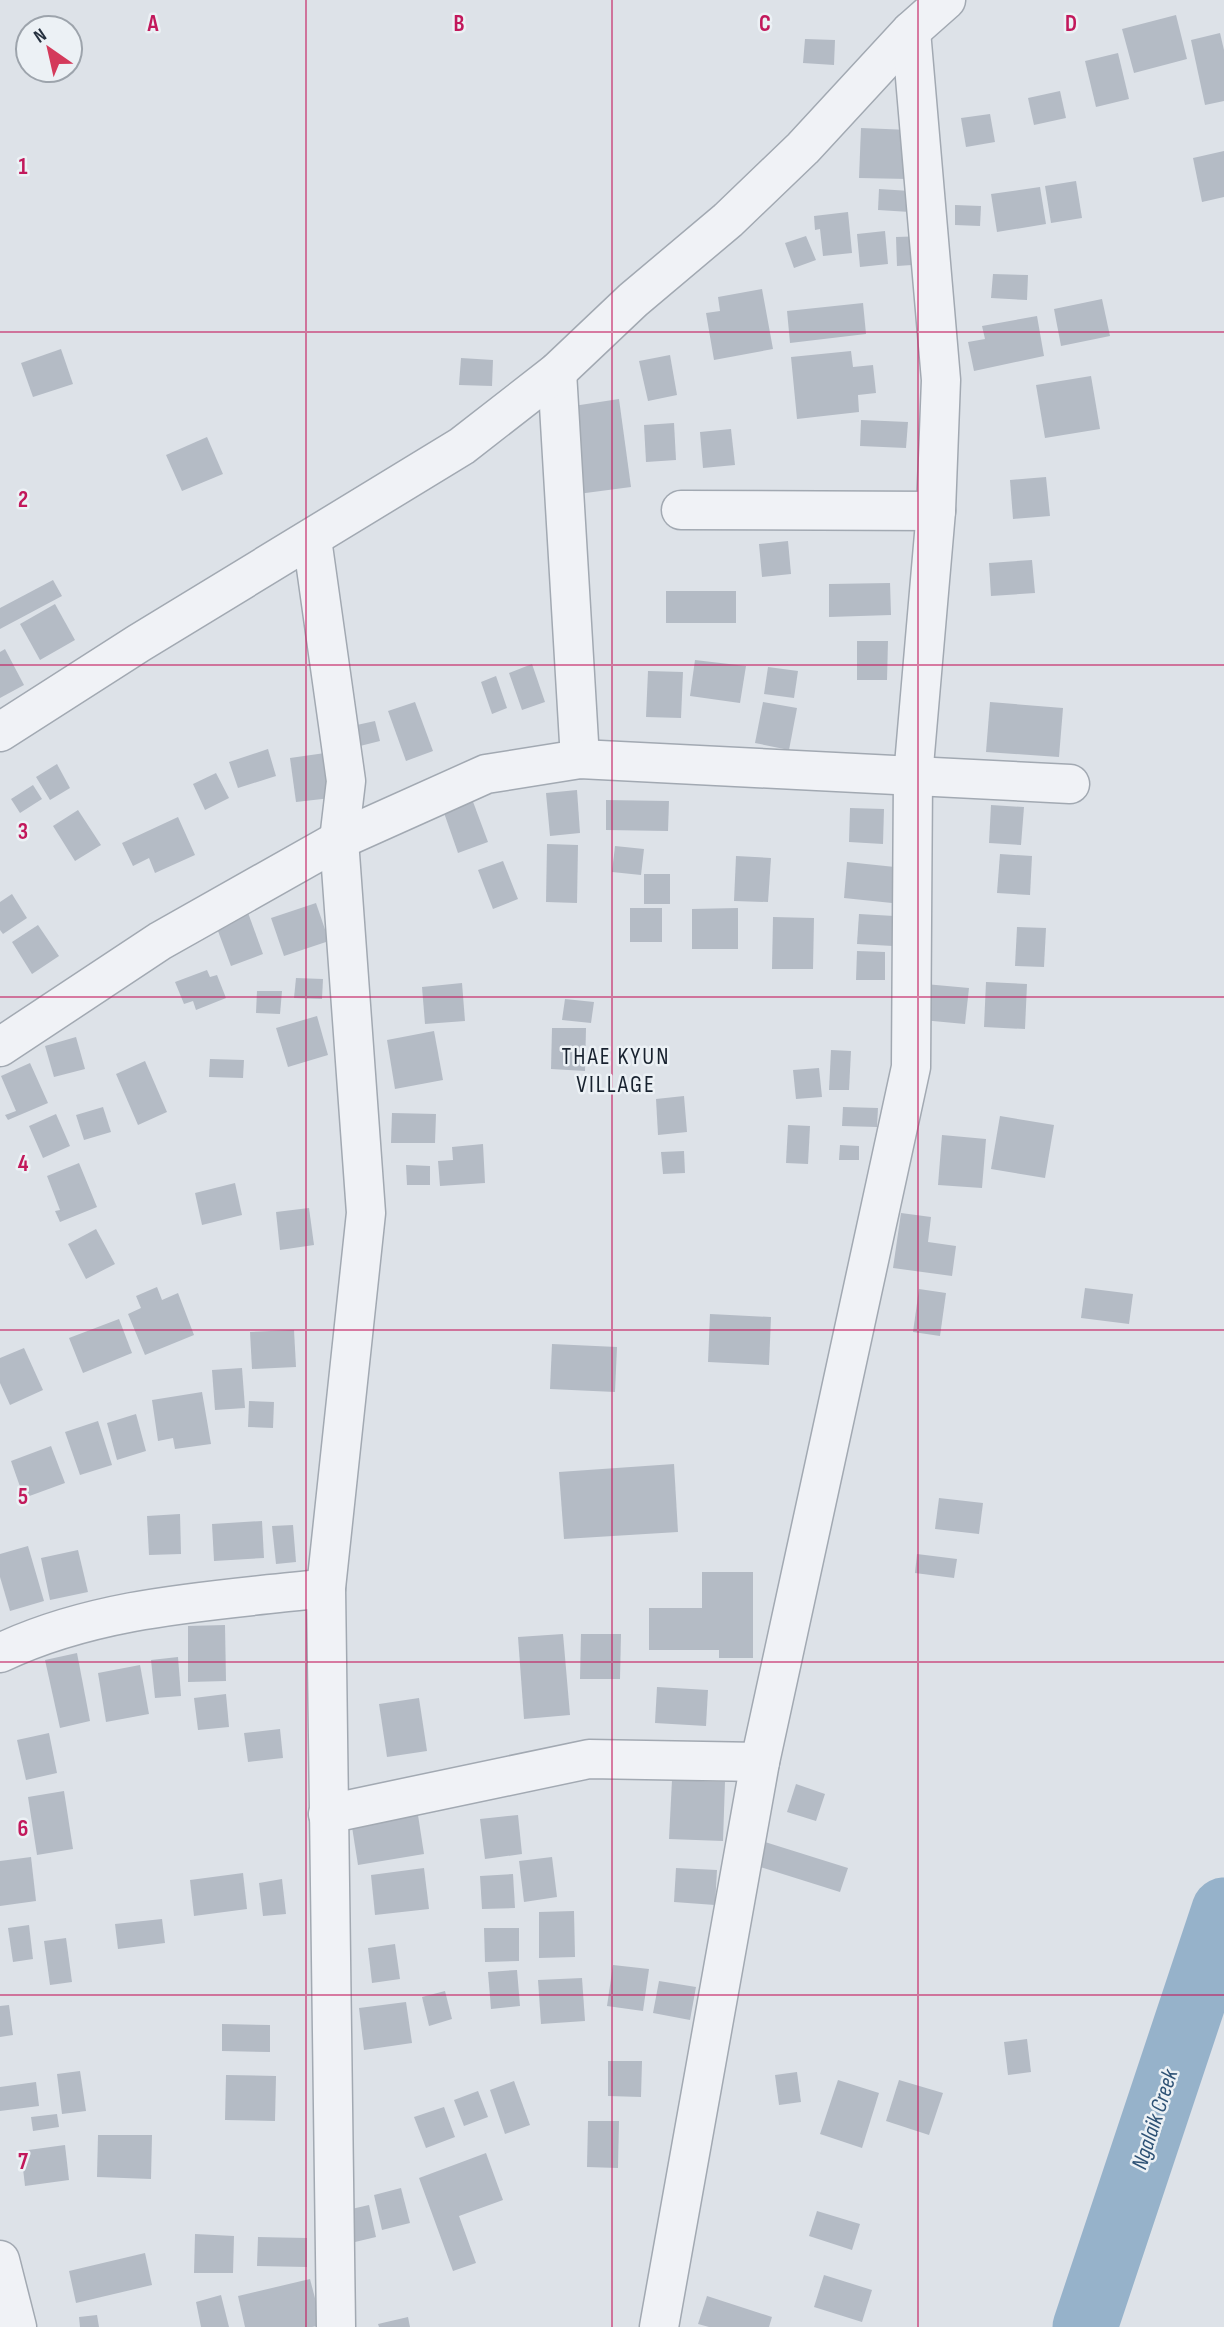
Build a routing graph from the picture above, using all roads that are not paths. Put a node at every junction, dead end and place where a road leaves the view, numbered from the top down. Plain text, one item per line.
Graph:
1 (946, 0) edge
2 (911, 31) junction
3 (557, 372) junction
4 (681, 510) dead end
5 (936, 511) junction
6 (312, 539) junction
7 (0, 732) edge
8 (580, 760) junction
9 (913, 777) junction
10 (1070, 784) dead end
11 (339, 839) junction
12 (0, 1047) edge
13 (326, 1588) junction
14 (0, 1653) edge
15 (760, 1762) junction
16 (328, 1814) junction
17 (0, 2260) edge
18 (17, 2327) edge
19 (335, 2327) edge
20 (659, 2327) edge

1 - 2 street
2 - 3 street
2 - 5 street
3 - 6 street
3 - 8 street
4 - 5 street
5 - 9 street
6 - 7 street
6 - 11 street
8 - 9 street
8 - 11 street
9 - 10 street
9 - 15 street
11 - 12 street
11 - 13 street
13 - 14 street
13 - 16 street
15 - 16 street
15 - 20 street
16 - 19 street
17 - 18 street

